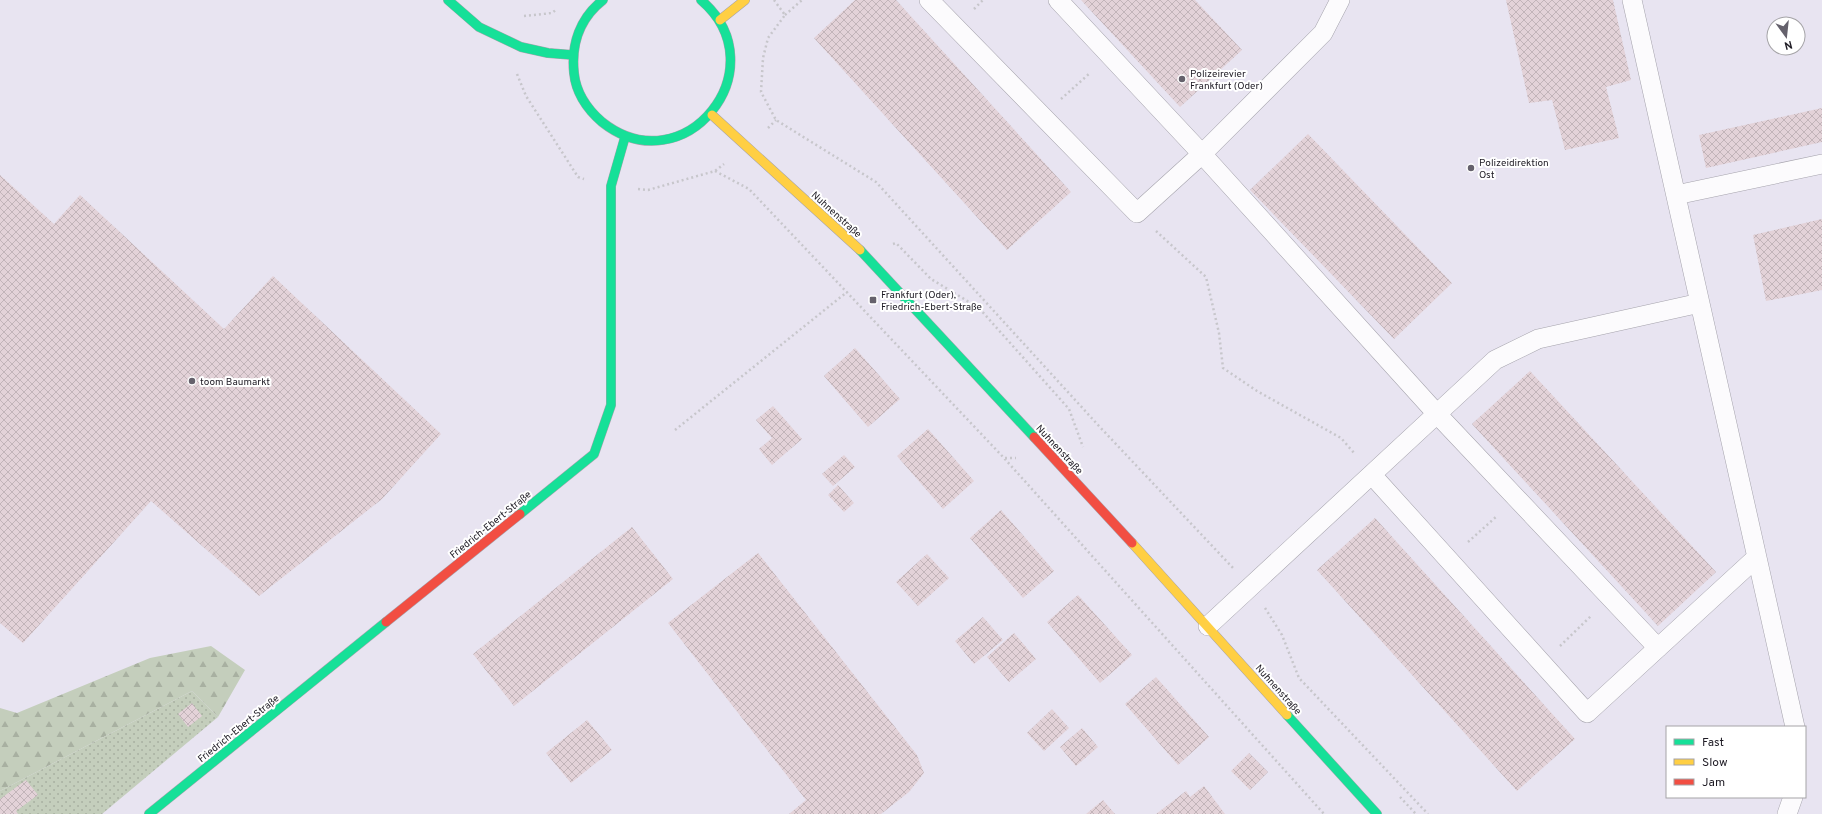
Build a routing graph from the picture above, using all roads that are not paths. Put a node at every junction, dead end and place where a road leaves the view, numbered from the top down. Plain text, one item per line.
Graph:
1 (448, 0) edge
2 (603, 0) edge
3 (701, 0) edge
4 (745, 0) edge
5 (929, 0) edge
6 (1058, 0) edge
7 (1340, 0) edge
8 (1632, 0) edge
9 (720, 20) junction
10 (572, 55) junction
11 (712, 115) junction
12 (625, 137) junction
13 (1202, 154) junction
14 (1822, 164) edge
15 (1676, 195) junction
16 (1700, 303) junction
17 (1437, 414) junction
18 (1372, 475) junction
19 (1757, 557) junction
20 (1208, 626) junction
21 (1658, 648) junction
22 (1795, 726) edge
23 (1793, 798) edge
24 (149, 814) edge
25 (1377, 814) edge
26 (1787, 814) edge

1 - 10 main road
2 - 10 main road
3 - 9 main road
4 - 9 main road
5 - 13 lane
6 - 13 lane
7 - 13 lane
8 - 15 lane
9 - 11 main road
10 - 12 main road
11 - 12 main road
11 - 20 main road, Nuhnenstraße
12 - 24 main road, Friedrich-Ebert-Straße
13 - 17 lane
14 - 15 lane
15 - 16 lane
16 - 17 lane
16 - 19 lane
17 - 18 lane
17 - 21 lane
18 - 20 lane
18 - 21 lane
19 - 21 lane
19 - 22 lane
20 - 25 main road, Nuhnenstraße
23 - 26 lane

